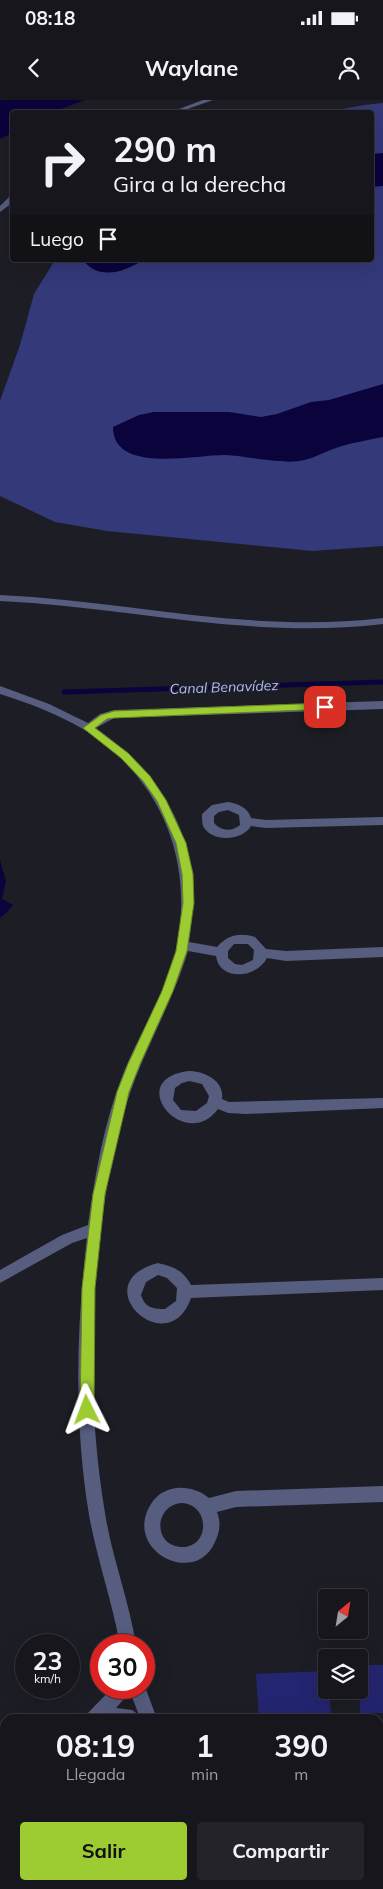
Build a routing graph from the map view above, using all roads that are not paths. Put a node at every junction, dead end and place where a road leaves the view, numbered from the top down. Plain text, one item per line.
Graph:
1 (210, 100) edge
2 (180, 110) edge
3 (10, 201) edge
4 (0, 210) edge
5 (0, 598) edge
6 (383, 621) edge
7 (0, 690) edge
8 (383, 705) edge
9 (88, 728) junction
10 (383, 820) edge
11 (246, 821) dead end
12 (183, 946) junction
13 (222, 952) junction
14 (383, 952) edge
15 (262, 953) junction
16 (215, 1102) dead end
17 (383, 1102) edge
18 (94, 1230) junction
19 (0, 1277) edge
20 (383, 1284) edge
21 (186, 1292) dead end
22 (383, 1494) edge
23 (206, 1507) dead end
24 (125, 1634) edge
25 (113, 1699) edge
26 (141, 1699) edge
27 (99, 1714) edge
28 (147, 1714) edge

1 - 2 street
3 - 4 street
5 - 6 street
7 - 9 street
8 - 9 street
9 - 12 street
10 - 11 street
12 - 13 street
12 - 18 street
13 - 15 street
13 - 15 street
14 - 15 street
16 - 17 street
18 - 19 street
18 - 24 street
20 - 21 street
22 - 23 street
25 - 27 street
26 - 28 street

